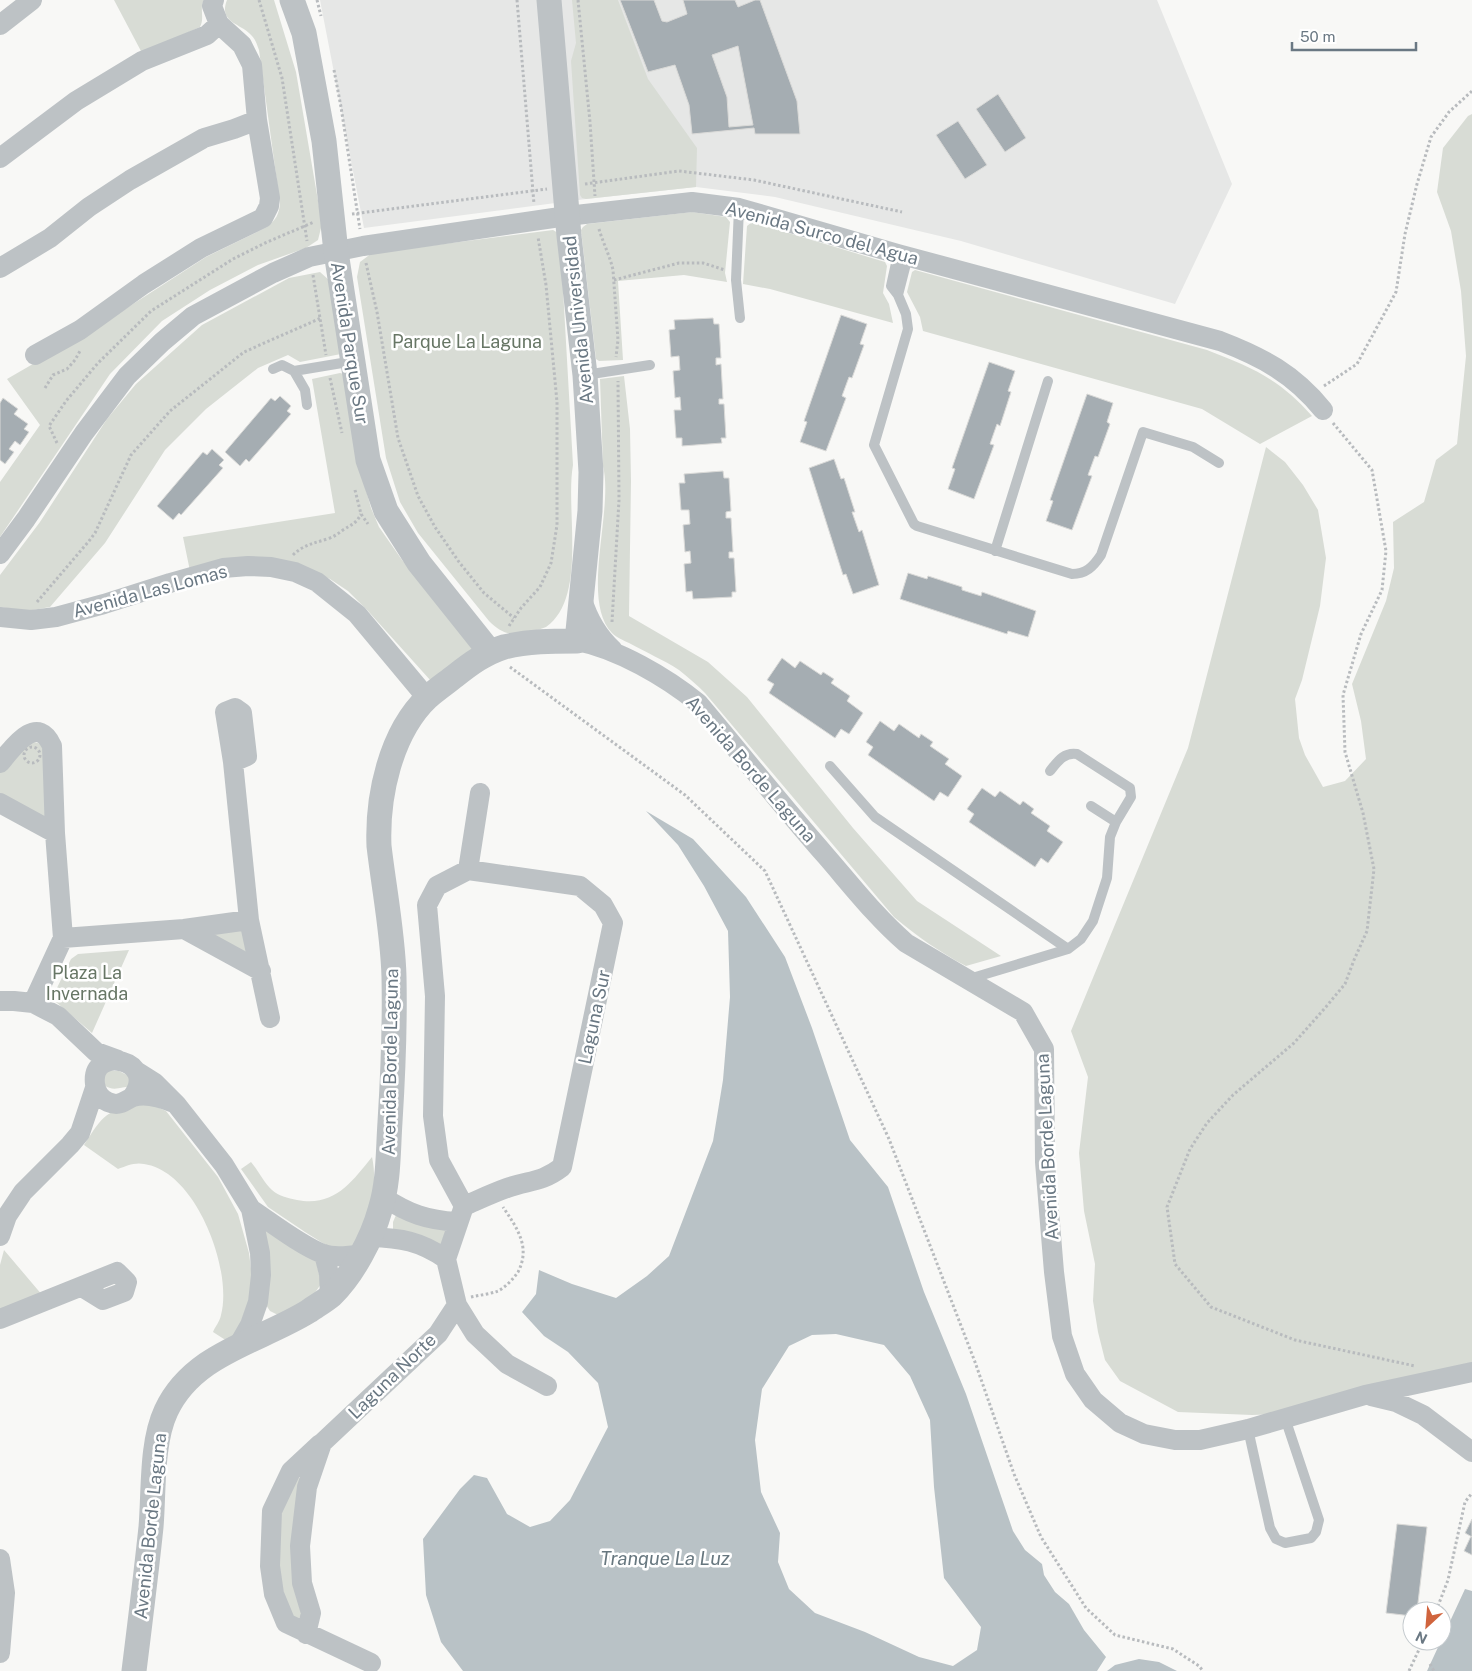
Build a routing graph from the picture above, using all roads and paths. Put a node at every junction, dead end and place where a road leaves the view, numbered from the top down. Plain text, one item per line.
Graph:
1 (32, 0) edge
2 (214, 0) edge
3 (292, 0) edge
4 (517, 0) edge
5 (549, 0) edge
6 (578, 0) edge
7 (219, 24) junction
8 (0, 25) edge
9 (1472, 91) edge
10 (257, 120) junction
11 (0, 158) edge
12 (533, 191) junction
13 (739, 208) junction
14 (596, 212) junction
15 (333, 216) junction
16 (567, 216) junction
17 (535, 220) junction
18 (304, 226) dead end
19 (363, 246) junction
20 (336, 252) junction
21 (903, 255) junction
22 (0, 268) edge
23 (736, 273) junction
24 (614, 280) junction
25 (346, 312) junction
26 (740, 318) dead end
27 (80, 330) junction
28 (35, 355) dead end
29 (354, 361) junction
30 (650, 365) dead end
31 (273, 369) dead end
32 (617, 370) junction
33 (294, 371) junction
34 (585, 375) junction
35 (1048, 380) dead end
36 (44, 388) dead end
37 (1317, 403) junction
38 (307, 405) dead end
39 (1219, 463) dead end
40 (361, 514) dead end
41 (995, 551) junction
42 (0, 554) edge
43 (273, 568) junction
44 (582, 599) junction
45 (0, 617) edge
46 (514, 618) dead end
47 (30, 620) junction
48 (577, 641) junction
49 (539, 642) junction
50 (614, 651) junction
51 (490, 652) junction
52 (427, 698) junction
53 (233, 762) dead end
54 (0, 763) edge
55 (830, 766) dead end
56 (1050, 771) dead end
57 (480, 793) dead end
58 (0, 803) edge
59 (1091, 806) dead end
60 (1116, 822) junction
61 (55, 833) junction
62 (468, 870) junction
63 (249, 920) junction
64 (184, 929) junction
65 (63, 938) junction
66 (1068, 948) junction
67 (261, 971) junction
68 (969, 979) junction
69 (0, 1001) edge
70 (33, 1003) junction
71 (58, 1016) junction
72 (270, 1018) dead end
73 (118, 1060) junction
74 (136, 1071) junction
75 (95, 1082) junction
76 (132, 1097) junction
77 (109, 1102) junction
78 (176, 1104) junction
79 (84, 1124) junction
80 (494, 1194) junction
81 (384, 1197) junction
82 (250, 1209) junction
83 (461, 1214) junction
84 (3, 1218) edge
85 (0, 1236) edge
86 (366, 1246) junction
87 (324, 1254) junction
88 (446, 1259) junction
89 (82, 1287) dead end
90 (330, 1296) junction
91 (258, 1302) junction
92 (457, 1303) junction
93 (0, 1319) edge
94 (276, 1330) junction
95 (238, 1346) junction
96 (1421, 1367) dead end
97 (1472, 1372) edge
98 (547, 1386) dead end
99 (1364, 1395) junction
100 (1285, 1418) junction
101 (1248, 1429) junction
102 (322, 1443) junction
103 (1472, 1452) edge
104 (1472, 1493) edge
105 (0, 1559) edge
106 (1440, 1601) edge
107 (306, 1634) junction
108 (1418, 1651) edge
109 (0, 1653) edge
110 (370, 1663) dead end
111 (1430, 1664) dead end
112 (134, 1671) edge
113 (1203, 1671) edge
114 (1409, 1671) edge
115 (1434, 1671) edge

1 - 8 street
2 - 7 street
3 - 15 street, Avenida Parque Sur
4 - 12 path
5 - 16 street, Avenida Universidad
6 - 14 path
7 - 10 street
7 - 11 street
9 - 37 path
10 - 22 street
10 - 27 street
12 - 15 path
12 - 17 path
13 - 14 street, Avenida Surco del Agua
13 - 21 street, Avenida Surco del Agua
13 - 23 lane
14 - 16 street, Avenida Surco del Agua
14 - 24 path
15 - 18 path
15 - 20 street, Avenida Parque Sur
16 - 17 street, Avenida Surco del Agua
16 - 34 street, Avenida Universidad
17 - 19 street, Avenida Surco del Agua
19 - 20 street, Avenida Surco del Agua
19 - 46 path
20 - 25 street, Avenida Parque Sur
20 - 42 street, Avenida Surco del Agua
21 - 37 street, Avenida Surco del Agua
21 - 41 lane
23 - 24 path
23 - 26 lane
24 - 32 path
25 - 29 street, Avenida Parque Sur
25 - 47 path
27 - 28 street
27 - 36 path
29 - 33 lane
29 - 51 street, Avenida Parque Sur
30 - 32 lane
31 - 33 lane
32 - 34 lane
32 - 50 path
33 - 38 lane
34 - 44 street, Avenida Universidad
35 - 41 lane
37 - 96 path
39 - 41 lane
40 - 43 path
43 - 47 street, Avenida Las Lomas
43 - 52 street, Avenida Las Lomas
44 - 48 street, Avenida Universidad
44 - 49 street
44 - 50 street
45 - 47 street, Avenida Las Lomas
48 - 49 street, Avenida Borde Laguna
48 - 50 street, Avenida Borde Laguna
49 - 51 street, Avenida Borde Laguna
50 - 68 street, Avenida Borde Laguna
51 - 52 street, Avenida Borde Laguna
51 - 113 path
52 - 81 street, Avenida Borde Laguna
53 - 63 street
54 - 61 street
55 - 66 lane
56 - 60 lane
57 - 62 street
58 - 61 street
59 - 60 lane
60 - 66 lane
61 - 65 street
62 - 80 street, Laguna Sur
62 - 83 street
63 - 64 street
63 - 67 street
64 - 65 street
64 - 67 street
65 - 70 street
66 - 68 lane
67 - 72 street
68 - 101 street, Avenida Borde Laguna
69 - 70 street
70 - 71 street
71 - 73 street
71 - 75 street
73 - 74 street
73 - 75 street
74 - 76 street
74 - 78 street
75 - 77 street
75 - 79 street
76 - 77 street
76 - 78 street
77 - 79 street
78 - 82 street
79 - 84 street
80 - 83 street, Laguna Sur
80 - 92 path
81 - 83 street
81 - 86 street, Avenida Borde Laguna
82 - 87 street
82 - 91 street
83 - 88 street
84 - 85 street
86 - 87 street
86 - 88 street
86 - 90 street, Avenida Borde Laguna
87 - 90 street
88 - 92 street
89 - 93 street
90 - 94 street, Avenida Borde Laguna
91 - 94 street
91 - 95 street
92 - 98 street
92 - 102 street, Laguna Norte
94 - 95 street, Avenida Borde Laguna
95 - 112 street, Avenida Borde Laguna
97 - 99 street, Avenida Borde Laguna
99 - 100 street, Avenida Borde Laguna
99 - 103 street, Avenida Borde Laguna
100 - 101 street, Avenida Borde Laguna
100 - 101 lane
102 - 107 street, Laguna Norte
102 - 107 street, Laguna Norte
104 - 106 path
105 - 109 street
107 - 110 street, Laguna Norte
108 - 114 path
111 - 115 path

